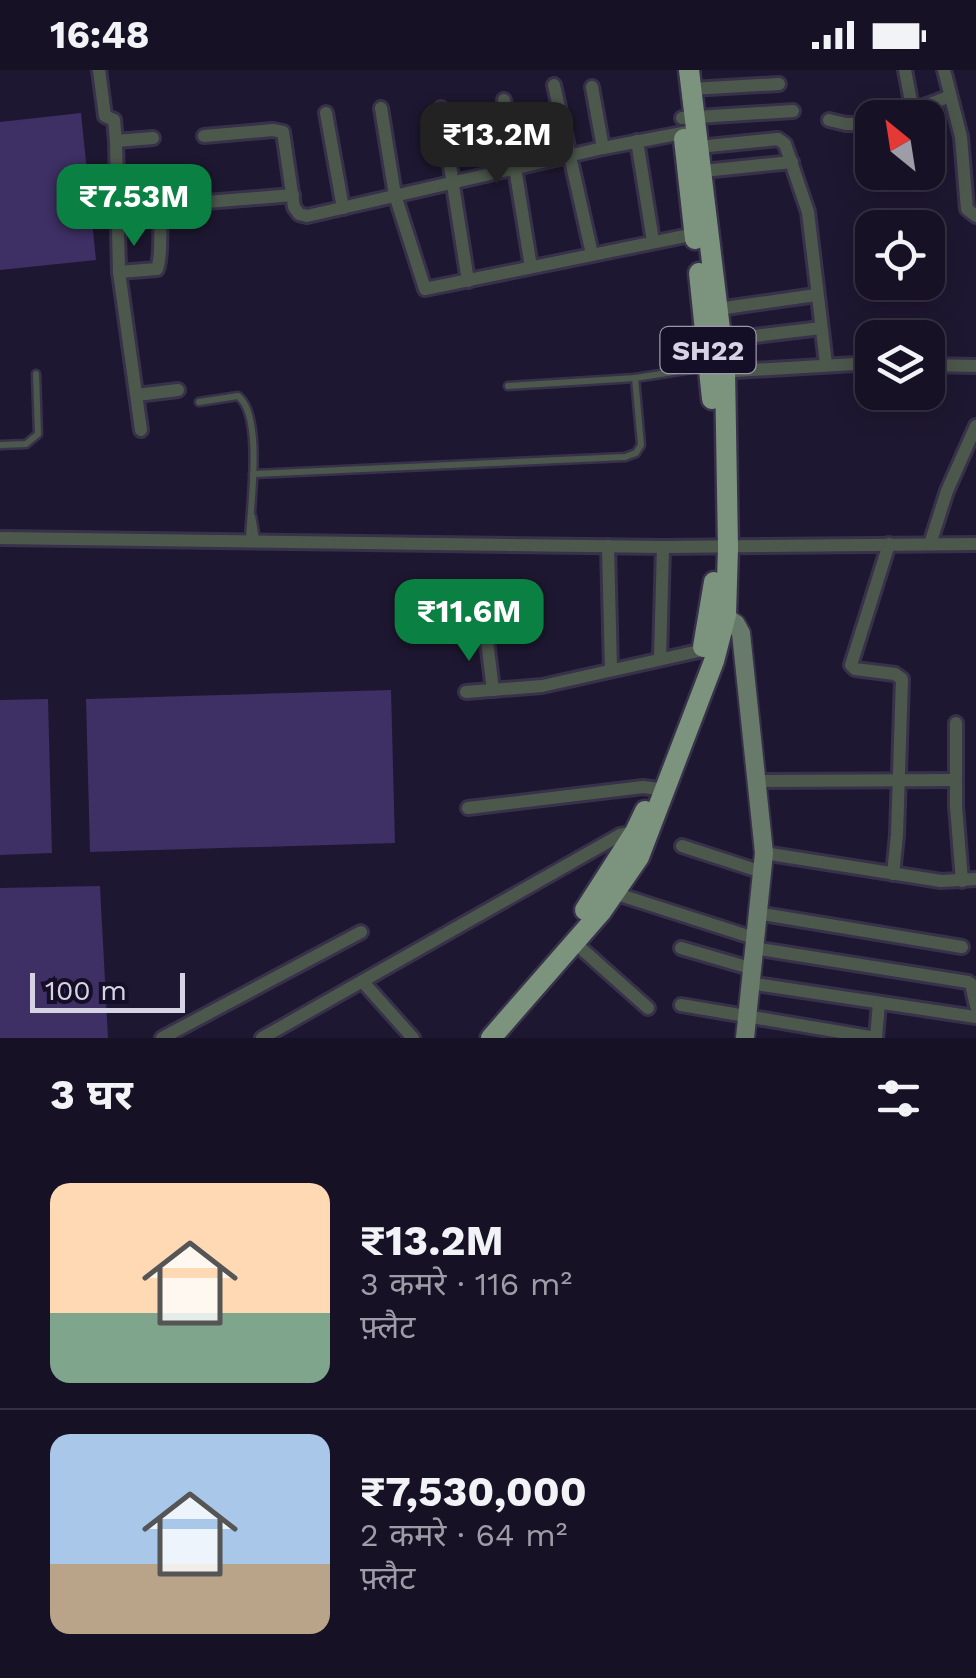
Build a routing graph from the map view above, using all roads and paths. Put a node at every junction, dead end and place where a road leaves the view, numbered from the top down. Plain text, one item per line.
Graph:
1 (100, 70) edge
2 (677, 70) edge
3 (905, 70) edge
4 (944, 70) edge
5 (690, 80) edge
6 (779, 84) dead end
7 (554, 85) dead end
8 (592, 88) dead end
9 (948, 97) junction
10 (504, 100) dead end
11 (910, 100) edge
12 (941, 100) edge
13 (381, 108) dead end
14 (442, 108) dead end
15 (793, 111) dead end
16 (326, 114) dead end
17 (829, 120) dead end
18 (855, 124) edge
19 (690, 129) junction
20 (204, 136) dead end
21 (154, 138) dead end
22 (116, 141) junction
23 (637, 141) junction
24 (603, 148) junction
25 (570, 156) junction
26 (792, 162) junction
27 (516, 170) junction
28 (703, 171) junction
29 (453, 183) junction
30 (293, 195) junction
31 (395, 196) junction
32 (343, 208) junction
33 (976, 216) edge
34 (701, 233) junction
35 (653, 241) junction
36 (592, 254) junction
37 (531, 266) junction
38 (119, 272) junction
39 (468, 280) junction
40 (816, 295) junction
41 (718, 308) junction
42 (821, 328) junction
43 (721, 340) junction
44 (855, 363) edge
45 (826, 364) junction
46 (945, 366) edge
47 (976, 366) edge
48 (715, 370) junction
49 (36, 374) dead end
50 (635, 378) junction
51 (508, 386) dead end
52 (178, 390) dead end
53 (137, 395) junction
54 (199, 402) dead end
55 (976, 426) edge
56 (140, 430) dead end
57 (0, 446) edge
58 (969, 458) edge
59 (253, 474) junction
60 (0, 538) edge
61 (252, 541) junction
62 (890, 544) junction
63 (930, 544) junction
64 (976, 544) edge
65 (608, 546) junction
66 (663, 548) junction
67 (722, 548) junction
68 (719, 612) junction
69 (486, 633) dead end
70 (703, 650) junction
71 (660, 658) junction
72 (611, 670) junction
73 (493, 690) junction
74 (466, 692) dead end
75 (956, 723) dead end
76 (956, 780) junction
77 (759, 781) junction
78 (898, 781) junction
79 (661, 789) junction
80 (468, 808) dead end
81 (635, 832) junction
82 (682, 846) dead end
83 (763, 862) junction
84 (893, 874) junction
85 (969, 880) edge
86 (614, 894) junction
87 (757, 913) junction
88 (361, 932) dead end
89 (574, 942) junction
90 (754, 943) junction
91 (962, 947) dead end
92 (681, 948) dead end
93 (750, 976) junction
94 (363, 982) junction
95 (878, 1004) junction
96 (682, 1005) dead end
97 (976, 1006) edge
98 (648, 1008) dead end
99 (746, 1017) junction
100 (976, 1017) edge
101 (485, 1037) edge
102 (162, 1038) edge
103 (262, 1038) edge
104 (413, 1038) edge
105 (745, 1038) edge
106 (876, 1038) edge

1 - 22 street
2 - 19 main road, SH22
3 - 11 street
4 - 9 street
5 - 6 street
5 - 19 main road, SH22
7 - 25 street
8 - 24 street
9 - 12 street
9 - 33 street
10 - 27 street
13 - 31 street
14 - 29 street
15 - 19 street
16 - 32 street
17 - 18 street
19 - 23 street
19 - 26 street
19 - 28 main road, SH22
19 - 34 main road, SH22
20 - 30 street
21 - 22 street
22 - 38 street
23 - 24 street
23 - 35 street
24 - 25 street
25 - 27 street
25 - 36 street
26 - 28 street
26 - 40 street
27 - 29 street
27 - 37 street
28 - 34 main road, SH22
29 - 31 street
29 - 39 street
30 - 32 street
30 - 38 street
31 - 32 street
31 - 39 street
34 - 35 street
34 - 41 main road, SH22
34 - 48 main road, SH22
35 - 36 street
36 - 37 street
37 - 39 street
38 - 53 street
40 - 41 street
40 - 42 street
41 - 43 main road, SH22
42 - 43 street
42 - 45 street
43 - 48 main road, SH22
44 - 45 street
45 - 48 street
46 - 47 street
48 - 50 lane
48 - 67 main road, SH22
49 - 57 lane
50 - 51 lane
50 - 59 lane
52 - 53 street
53 - 56 street
54 - 59 lane
55 - 58 street
58 - 63 street
59 - 61 lane
60 - 61 street
61 - 65 street
62 - 63 street
62 - 67 street
62 - 78 street
63 - 64 street
65 - 66 street
65 - 72 street
66 - 67 street
66 - 71 street
67 - 68 main road, SH22
68 - 70 main road, SH22
68 - 77 main road
68 - 79 main road, SH22
69 - 73 street
70 - 71 street
70 - 79 main road, SH22
71 - 72 street
72 - 73 street
73 - 74 street
75 - 76 street
76 - 78 street
76 - 85 street
77 - 78 street
77 - 83 main road
78 - 84 street
79 - 80 street
79 - 81 main road, SH22
79 - 86 main road, SH22
81 - 94 street
81 - 101 main road, SH22
82 - 83 street
83 - 84 street
83 - 87 main road
84 - 85 street
86 - 89 main road, SH22
86 - 90 street
87 - 90 main road
87 - 91 street
88 - 102 street
89 - 98 street
89 - 101 main road, SH22
90 - 93 main road
90 - 97 street
92 - 93 street
93 - 95 street
93 - 99 main road
94 - 103 street
94 - 104 street
95 - 100 street
95 - 106 street
96 - 99 street
99 - 105 main road
99 - 106 street

